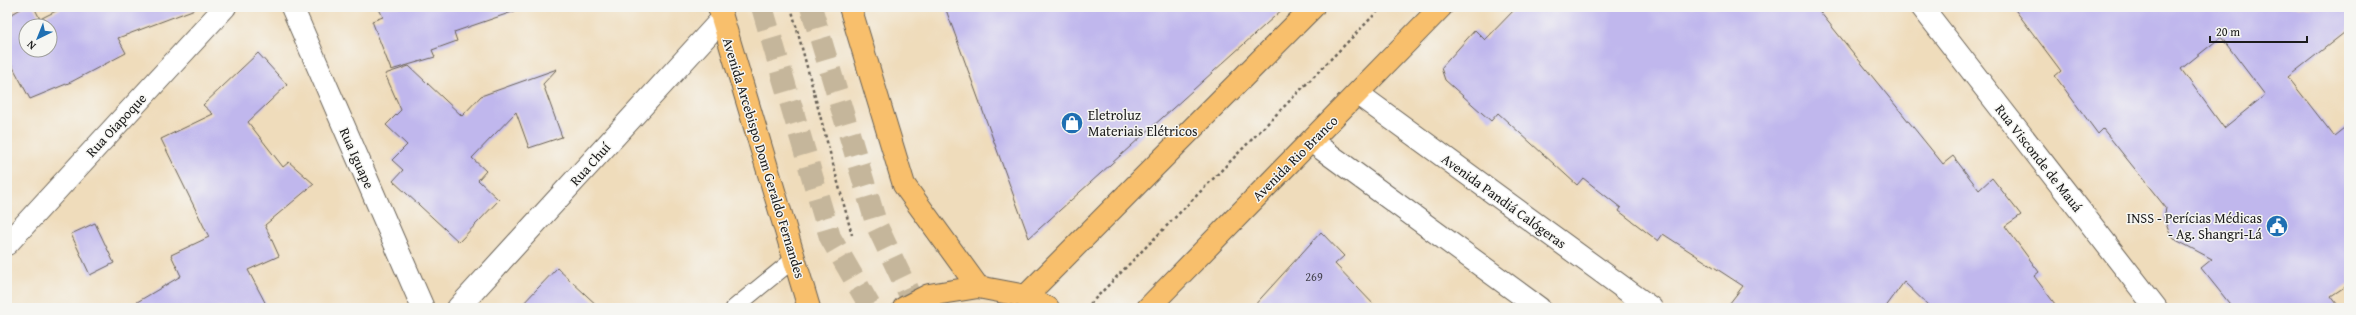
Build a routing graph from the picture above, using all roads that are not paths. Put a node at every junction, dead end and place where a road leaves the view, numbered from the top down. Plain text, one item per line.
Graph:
1 (225, 7) edge
2 (292, 7) edge
3 (850, 7) edge
4 (1313, 7) edge
5 (1441, 7) edge
6 (1922, 7) edge
7 (720, 13) edge
8 (1358, 94) junction
9 (1311, 141) junction
10 (7, 244) edge
11 (794, 259) junction
12 (978, 287) junction
13 (1026, 296) junction
14 (423, 308) edge
15 (458, 308) edge
16 (734, 308) edge
17 (809, 308) edge
18 (904, 308) edge
19 (1048, 308) edge
20 (1148, 308) edge
21 (1539, 308) edge
22 (1651, 308) edge
23 (2156, 308) edge

1 - 10 street, Rua Oiapoque
2 - 14 street, Rua Iguape
3 - 12 main road
4 - 13 main road
5 - 8 main road, Avenida Rio Branco
6 - 23 street, Rua Visconde de Mauá
7 - 11 main road, Avenida Arcebispo Dom Geraldo Fernandes
7 - 15 street, Rua Chuí
8 - 9 main road, Avenida Rio Branco
8 - 22 street, Avenida Pandiá Calógeras
9 - 20 main road, Avenida Rio Branco
9 - 21 street
11 - 16 lane
11 - 17 main road, Avenida Arcebispo Dom Geraldo Fernandes
12 - 13 main road
12 - 18 main road
13 - 19 main road

